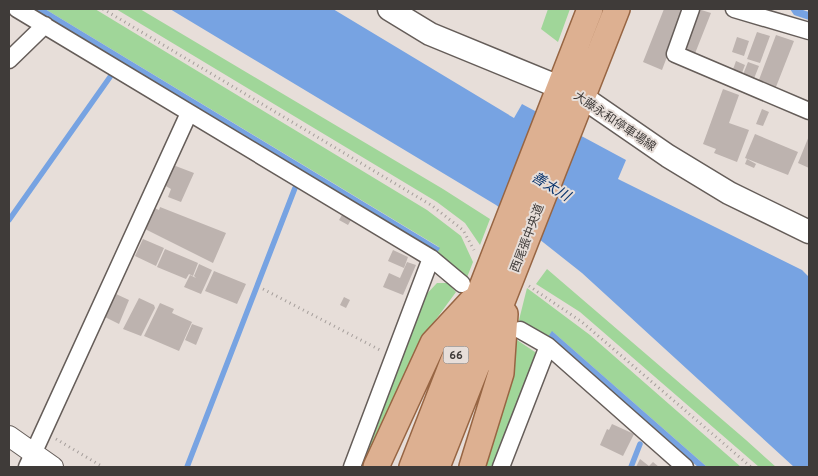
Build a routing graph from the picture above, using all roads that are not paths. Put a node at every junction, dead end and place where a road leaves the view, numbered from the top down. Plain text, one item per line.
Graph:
1 (18, 9) edge
2 (389, 9) edge
3 (590, 9) edge
4 (617, 9) edge
5 (691, 9) edge
6 (734, 9) edge
7 (779, 14) edge
8 (45, 25) junction
9 (809, 31) edge
10 (9, 60) edge
11 (566, 103) junction
12 (809, 111) edge
13 (189, 113) junction
14 (809, 232) edge
15 (431, 258) junction
16 (506, 266) junction
17 (471, 288) junction
18 (520, 330) dead end
19 (548, 346) junction
20 (9, 436) edge
21 (30, 461) edge
22 (53, 467) edge
23 (352, 467) edge
24 (376, 467) edge
25 (412, 467) edge
26 (437, 467) edge
27 (472, 467) edge
28 (501, 467) edge
29 (685, 467) edge

1 - 8 street
2 - 11 main road, 大藤永和停車場線
3 - 11 main road, 西尾張中央道 / 66
4 - 11 main road, 西尾張中央道 / 66
5 - 12 street
6 - 7 street
7 - 9 street
8 - 10 street
8 - 13 street
11 - 14 main road, 大藤永和停車場線
11 - 16 main road, 西尾張中央道 / 66
13 - 15 street
13 - 21 street
15 - 17 street
15 - 23 street
16 - 17 main road, 西尾張中央道 / 66
16 - 26 main road, 西尾張中央道 / 66
16 - 27 main road, 66
17 - 24 main road, 66
17 - 25 main road, 西尾張中央道 / 66
18 - 19 street
19 - 28 street
19 - 29 street
20 - 21 street
21 - 22 street

